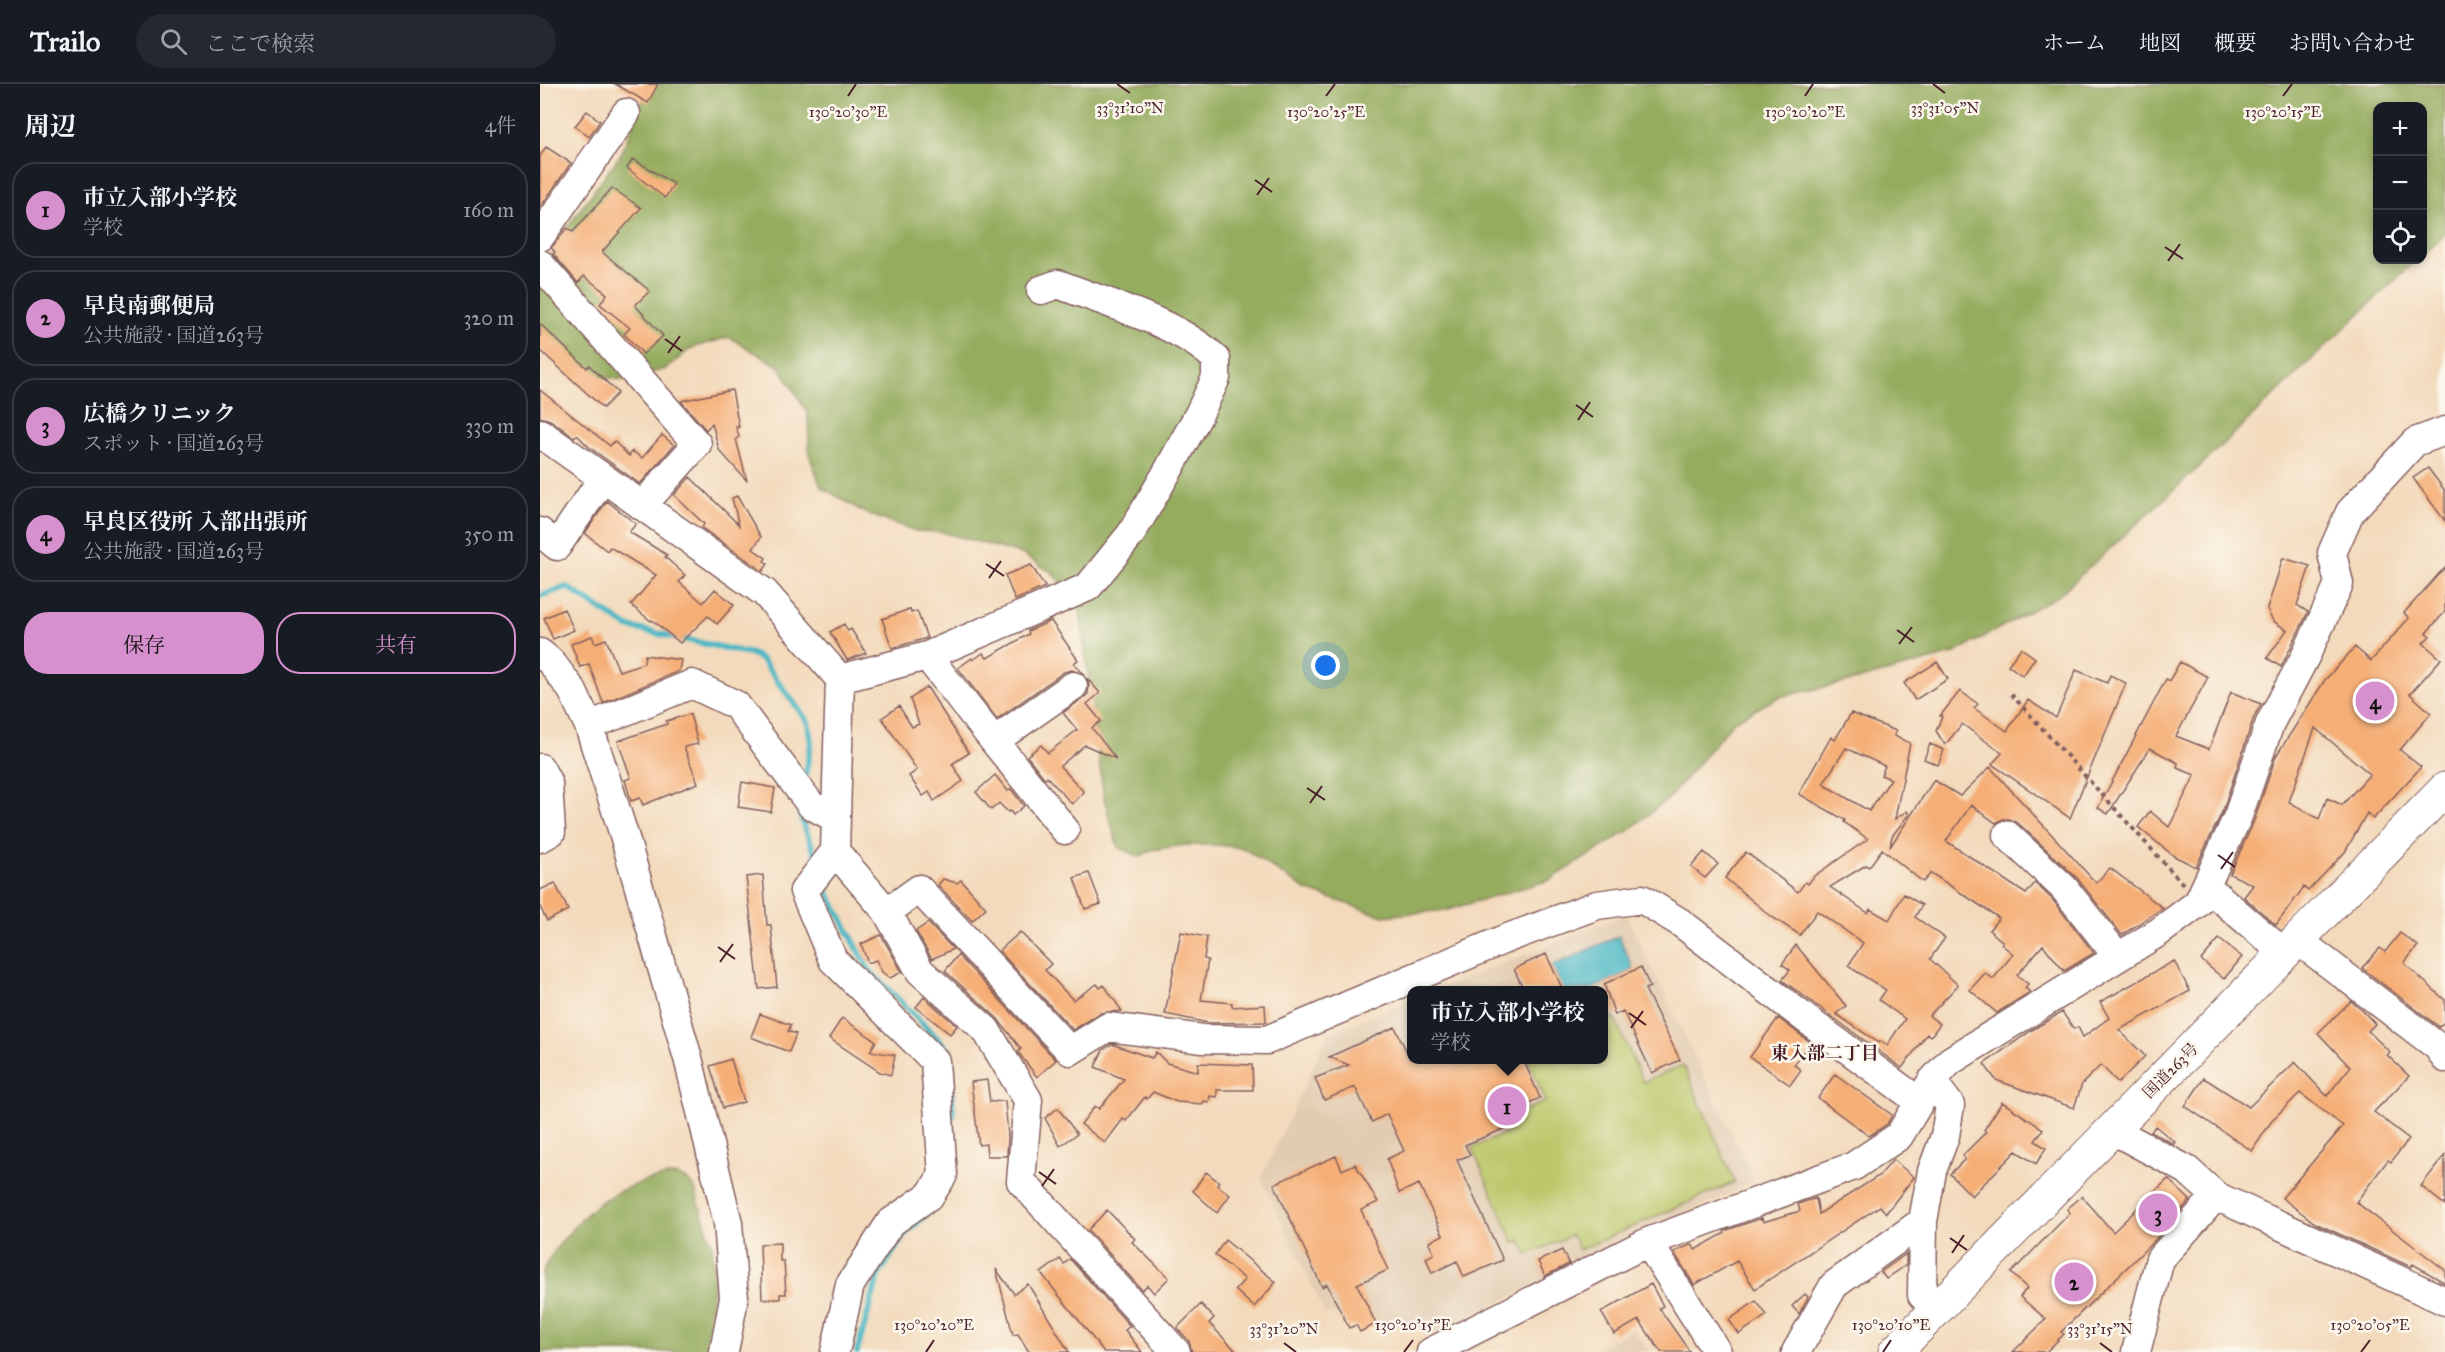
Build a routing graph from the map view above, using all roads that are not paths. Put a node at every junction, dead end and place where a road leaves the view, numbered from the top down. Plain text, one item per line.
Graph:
1 (626, 113) dead end
2 (540, 237) edge
3 (540, 264) edge
4 (1041, 290) dead end
5 (2445, 430) edge
6 (540, 433) edge
7 (603, 478) junction
8 (642, 506) junction
9 (540, 532) edge
10 (927, 657) junction
11 (544, 661) edge
12 (840, 679) junction
13 (1073, 686) dead end
14 (589, 726) junction
15 (994, 741) junction
16 (540, 768) edge
17 (2445, 789) edge
18 (813, 802) junction
19 (1065, 830) dead end
20 (2007, 835) dead end
21 (540, 838) edge
22 (824, 865) junction
23 (2206, 886) junction
24 (887, 912) junction
25 (2292, 947) junction
26 (2118, 957) junction
27 (2445, 1058) edge
28 (1926, 1091) junction
29 (2111, 1129) junction
30 (2216, 1196) junction
31 (1923, 1221) junction
32 (1648, 1242) junction
33 (2445, 1301) edge
34 (1936, 1310) junction
35 (724, 1352) edge
36 (835, 1352) edge
37 (1176, 1352) edge
38 (1431, 1352) edge
39 (1717, 1352) edge
40 (1796, 1352) edge
41 (1895, 1352) edge
42 (2136, 1352) edge

1 - 2 street
3 - 8 street
4 - 10 street
5 - 23 street
6 - 7 street
7 - 8 street
7 - 9 street
8 - 12 street
10 - 12 street
10 - 15 street
11 - 14 street
12 - 18 street
13 - 15 street
14 - 18 street
14 - 35 street
15 - 19 street
16 - 21 street
17 - 25 highway, 国道263号
18 - 22 street
20 - 26 street
22 - 24 street
22 - 36 street
23 - 25 street
23 - 26 street
24 - 28 street
24 - 37 street
25 - 27 street
25 - 29 highway, 国道263号
26 - 28 street
28 - 31 street
28 - 32 street
29 - 30 street
29 - 34 highway, 国道263号
30 - 33 street
30 - 42 street
31 - 34 street
31 - 40 street
32 - 38 street
32 - 39 street
34 - 41 highway, 国道263号

